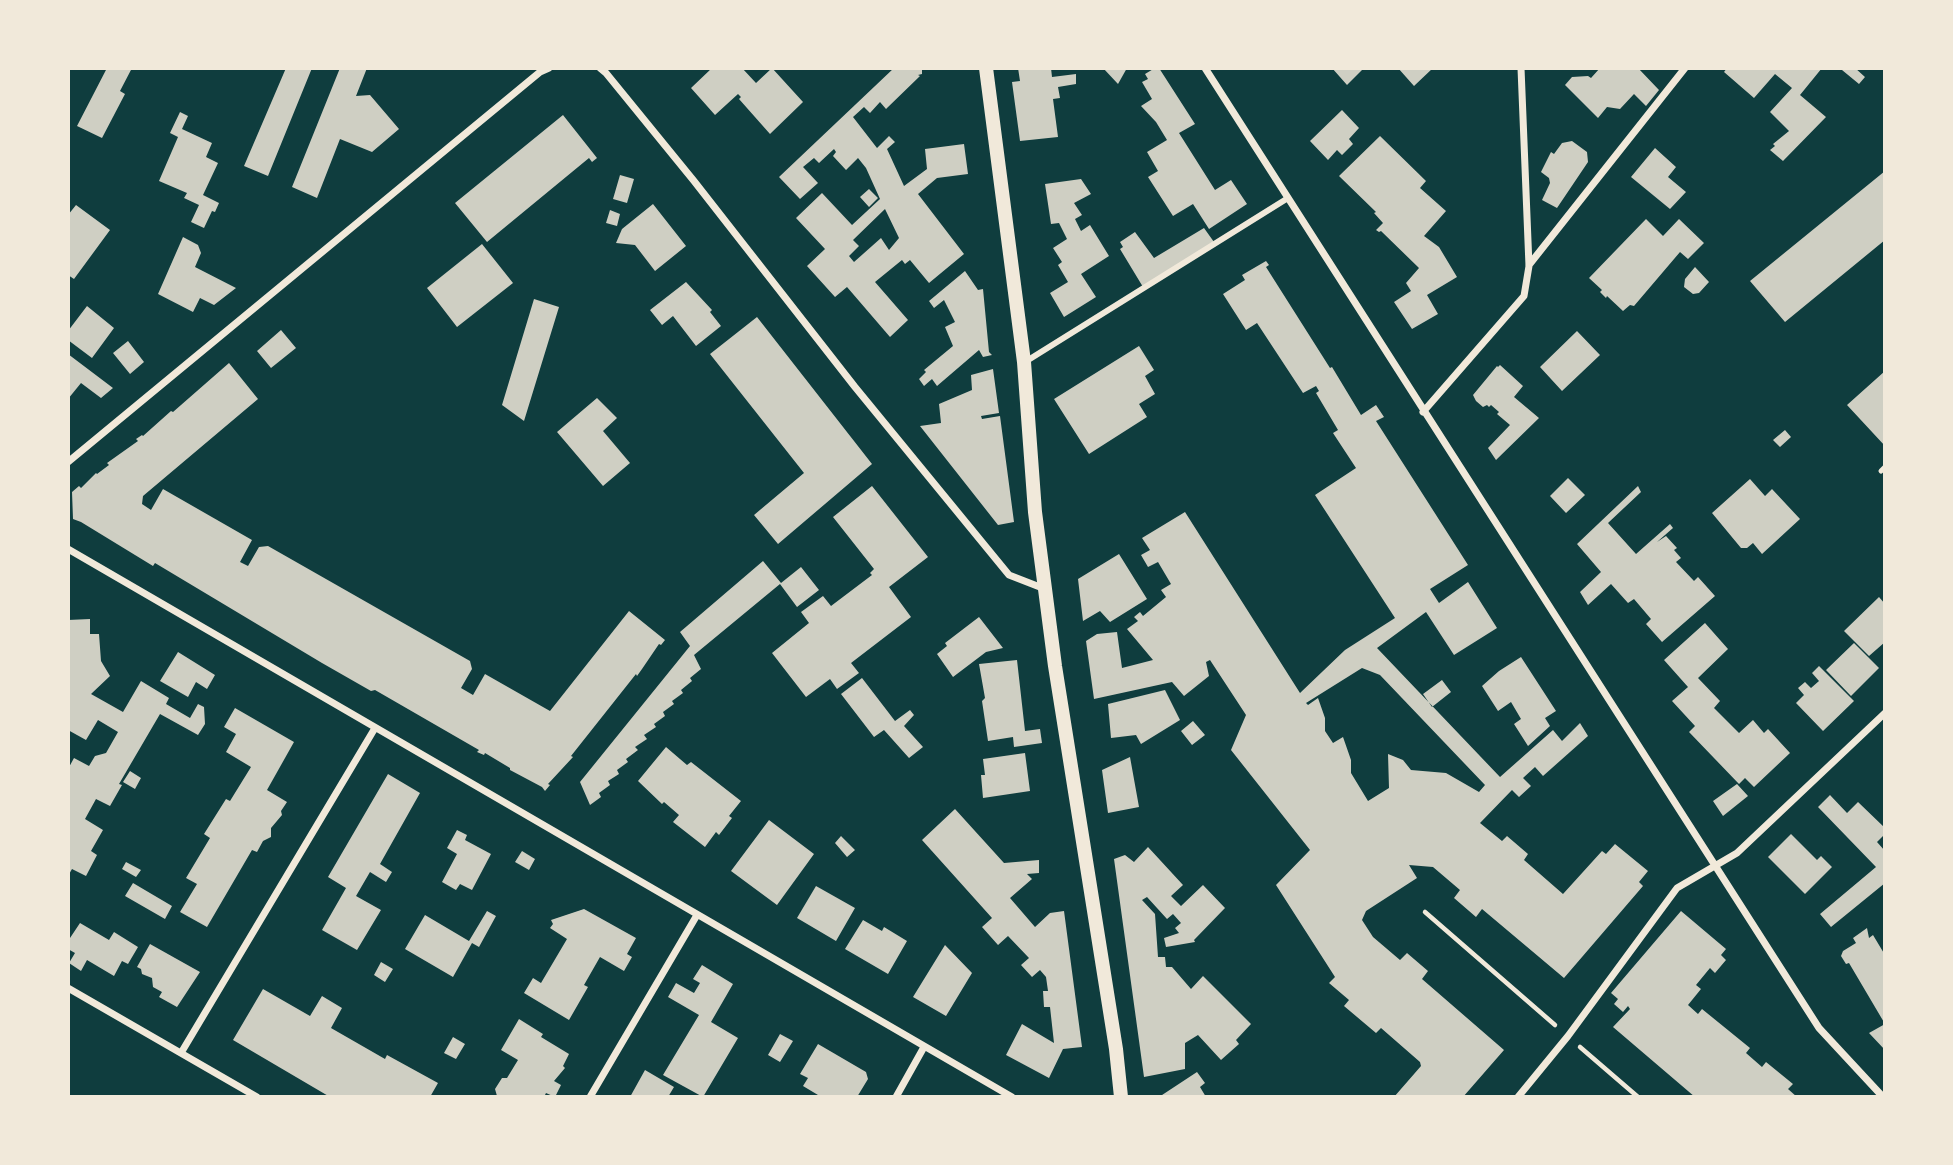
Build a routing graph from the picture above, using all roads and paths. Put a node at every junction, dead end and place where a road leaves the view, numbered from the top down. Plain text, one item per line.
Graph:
1 (549, 68) edge
2 (600, 68) edge
3 (986, 68) edge
4 (1205, 68) edge
5 (1521, 68) edge
6 (1685, 68) edge
7 (1288, 198) junction
8 (1529, 266) junction
9 (1024, 362) junction
10 (1423, 412) junction
11 (68, 461) edge
12 (68, 550) edge
13 (1046, 590) junction
14 (1885, 713) edge
15 (375, 728) junction
16 (1713, 866) junction
17 (1425, 912) dead end
18 (697, 915) junction
19 (68, 988) edge
20 (1568, 1036) junction
21 (924, 1047) junction
22 (181, 1053) junction
23 (257, 1097) edge
24 (590, 1097) edge
25 (896, 1097) edge
26 (1012, 1097) edge
27 (1121, 1097) edge
28 (1518, 1097) edge
29 (1638, 1097) edge
30 (1883, 1097) edge

1 - 11 street
2 - 13 street
3 - 9 main road
4 - 7 street
5 - 8 street
6 - 8 street
7 - 9 street
7 - 10 street
8 - 10 street
9 - 13 main road
10 - 16 street
12 - 15 street
13 - 27 main road
14 - 16 street
15 - 18 street
15 - 22 street
16 - 20 street
16 - 30 street
17 - 20 path
18 - 21 street
18 - 24 street
19 - 22 street
20 - 28 street
20 - 29 path
21 - 25 street
21 - 26 street
22 - 23 street

